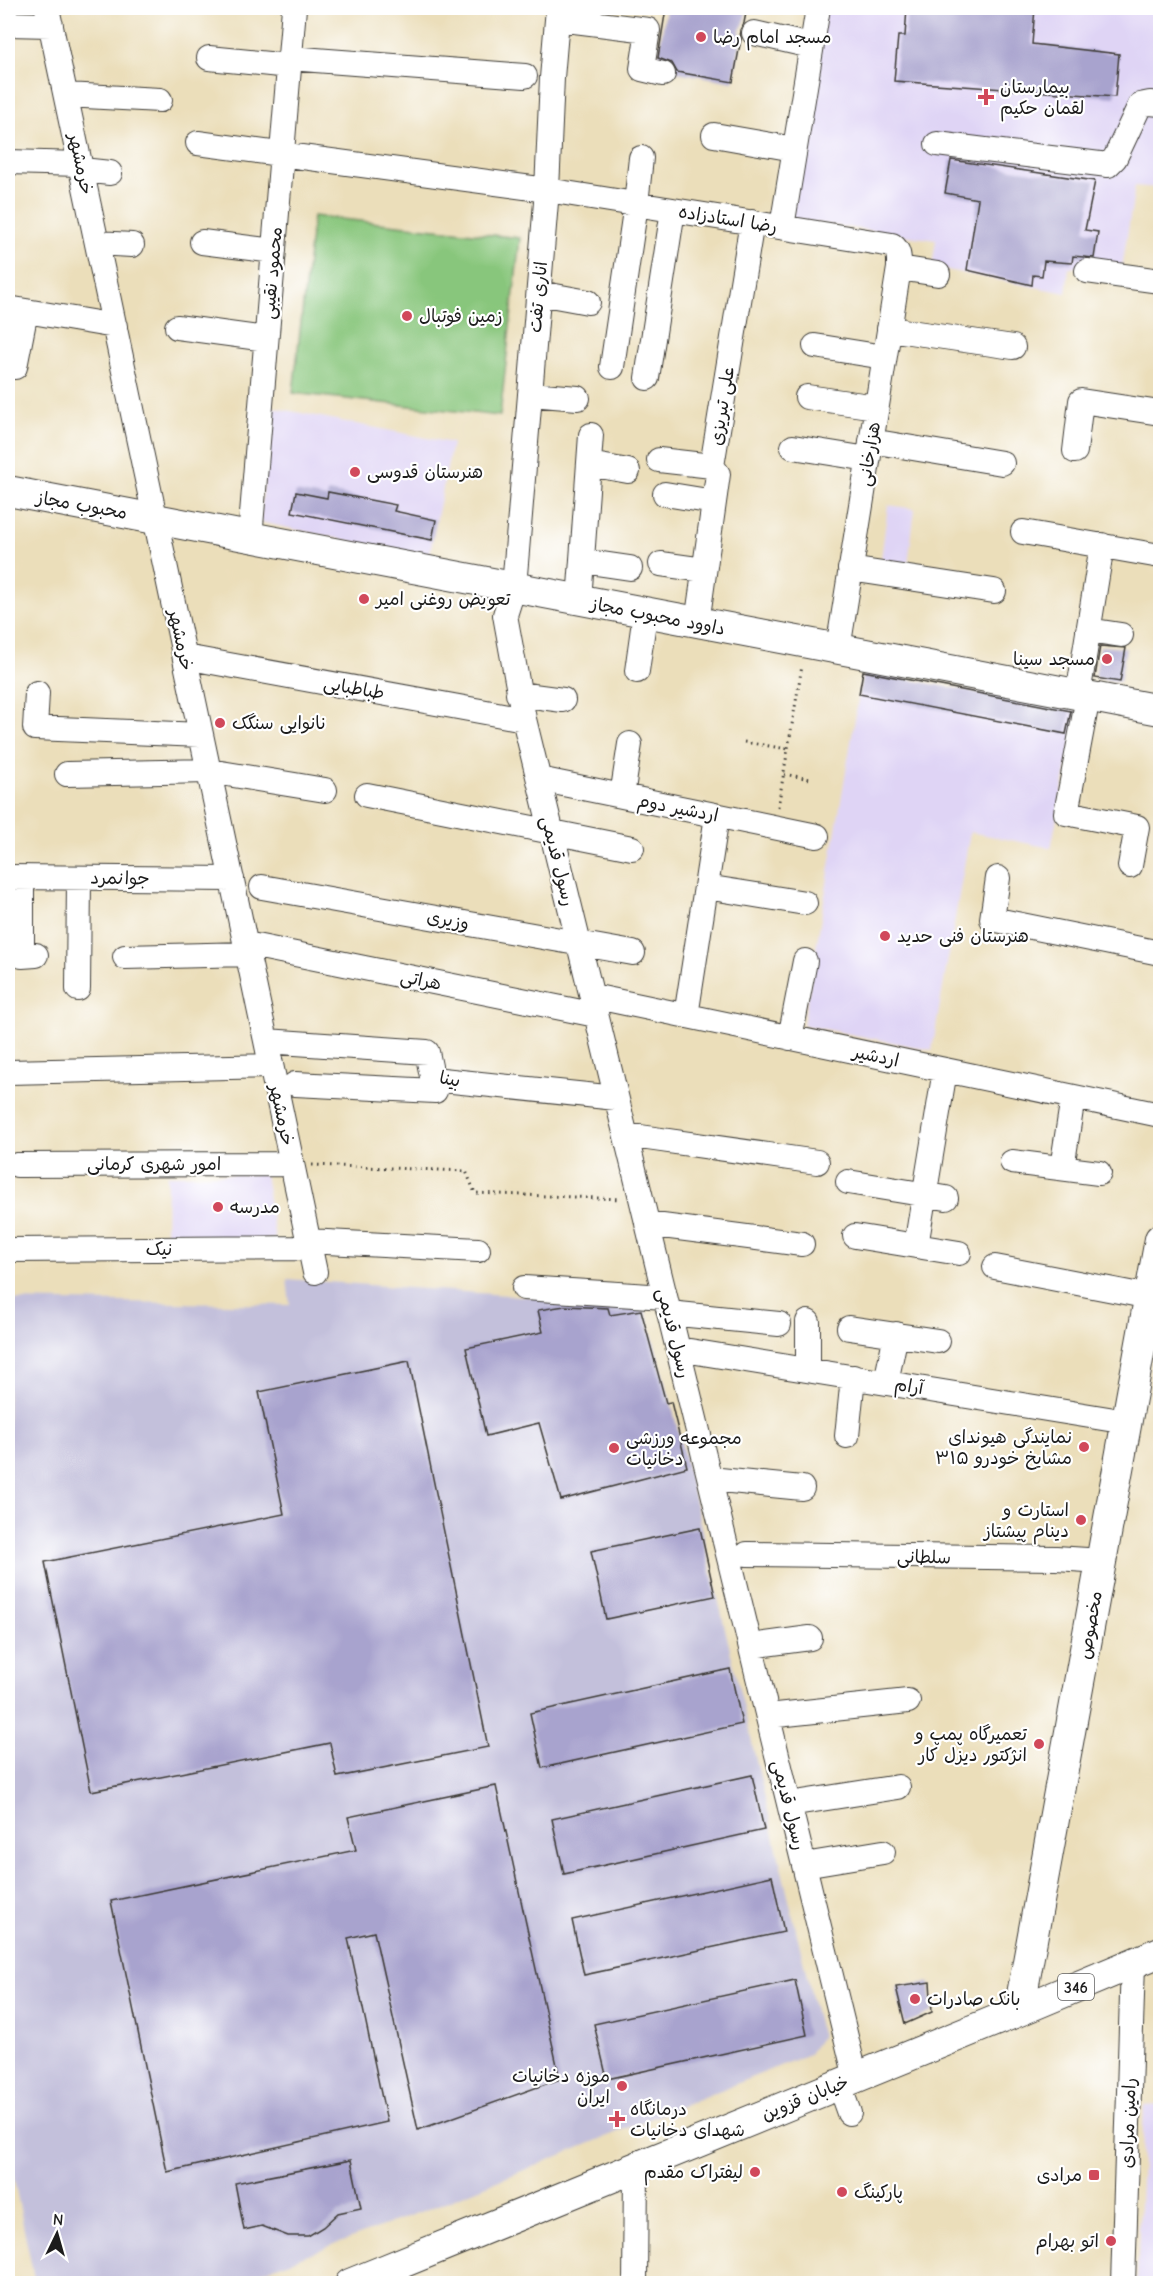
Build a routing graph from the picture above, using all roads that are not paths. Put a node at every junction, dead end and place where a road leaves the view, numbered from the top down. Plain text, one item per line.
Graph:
1 (294, 8) edge
2 (818, 8) edge
3 (558, 13) edge
4 (49, 16) edge
5 (8, 24) edge
6 (754, 33) dead end
7 (811, 46) junction
8 (209, 58) dead end
9 (289, 62) junction
10 (663, 74) dead end
11 (525, 76) dead end
12 (66, 95) junction
13 (160, 100) dead end
14 (1161, 104) edge
15 (714, 135) dead end
16 (198, 143) dead end
17 (937, 144) dead end
18 (794, 149) junction
19 (282, 153) junction
20 (640, 158) dead end
21 (8, 162) edge
22 (81, 167) junction
23 (110, 173) dead end
24 (547, 190) junction
25 (636, 204) junction
26 (673, 210) junction
27 (752, 222) junction
28 (782, 227) junction
29 (202, 242) dead end
30 (97, 243) junction
31 (132, 245) dead end
32 (274, 251) junction
33 (899, 264) junction
34 (1087, 271) dead end
35 (938, 274) dead end
36 (1161, 281) edge
37 (539, 293) junction
38 (588, 302) dead end
39 (17, 309) edge
40 (115, 326) junction
41 (177, 327) dead end
42 (889, 329) junction
43 (266, 339) junction
44 (815, 346) dead end
45 (1013, 347) dead end
46 (884, 357) junction
47 (15, 367) dead end
48 (612, 367) dead end
49 (647, 378) dead end
50 (530, 394) junction
51 (807, 397) dead end
52 (578, 398) dead end
53 (876, 407) junction
54 (1161, 413) edge
55 (591, 435) dead end
56 (794, 447) dead end
57 (869, 450) junction
58 (1074, 451) dead end
59 (659, 459) dead end
60 (1002, 463) dead end
61 (589, 464) junction
62 (712, 466) junction
63 (628, 471) dead end
64 (8, 491) edge
65 (665, 494) dead end
66 (714, 502) junction
67 (156, 519) junction
68 (1023, 532) dead end
69 (250, 537) junction
70 (1102, 545) junction
71 (1161, 556) edge
72 (582, 561) junction
73 (661, 564) dead end
74 (630, 568) dead end
75 (850, 569) junction
76 (704, 570) junction
77 (514, 587) junction
78 (994, 591) dead end
79 (579, 601) junction
80 (645, 614) junction
81 (697, 623) junction
82 (1088, 630) junction
83 (1121, 634) dead end
84 (838, 649) junction
85 (185, 657) junction
86 (637, 671) dead end
87 (37, 693) dead end
88 (518, 694) junction
89 (1083, 696) junction
90 (563, 700) dead end
91 (1161, 710) edge
92 (524, 719) junction
93 (201, 735) junction
94 (630, 744) dead end
95 (209, 771) junction
96 (68, 774) dead end
97 (538, 779) junction
98 (326, 790) dead end
99 (367, 795) dead end
100 (621, 796) junction
101 (717, 816) junction
102 (552, 832) junction
103 (817, 836) dead end
104 (632, 848) dead end
105 (1130, 866) dead end
106 (15, 878) edge
107 (79, 878) junction
108 (998, 878) dead end
109 (232, 879) junction
110 (262, 887) dead end
111 (706, 887) junction
112 (805, 903) dead end
113 (579, 944) junction
114 (247, 949) junction
115 (633, 953) dead end
116 (1161, 953) edge
117 (36, 955) dead end
118 (125, 957) dead end
119 (805, 961) dead end
120 (78, 989) dead end
121 (594, 1006) junction
122 (686, 1016) junction
123 (790, 1038) junction
124 (266, 1041) junction
125 (271, 1066) junction
126 (945, 1070) junction
127 (8, 1072) edge
128 (433, 1079) junction
129 (295, 1084) dead end
130 (1073, 1097) junction
131 (616, 1098) junction
132 (1161, 1115) edge
133 (626, 1135) junction
134 (817, 1162) dead end
135 (1012, 1162) dead end
136 (292, 1164) junction
137 (17, 1165) dead end
138 (1062, 1168) junction
139 (1099, 1173) dead end
140 (848, 1182) dead end
141 (935, 1196) junction
142 (647, 1224) junction
143 (855, 1236) dead end
144 (1161, 1239) edge
145 (309, 1244) junction
146 (802, 1244) dead end
147 (916, 1246) junction
148 (8, 1250) edge
149 (478, 1250) dead end
150 (959, 1253) dead end
151 (995, 1267) dead end
152 (315, 1272) dead end
153 (524, 1288) dead end
154 (667, 1305) junction
155 (1152, 1312) edge
156 (808, 1322) dead end
157 (779, 1324) dead end
158 (849, 1328) dead end
159 (896, 1334) junction
160 (938, 1341) dead end
161 (690, 1351) dead end
162 (808, 1370) junction
163 (853, 1377) junction
164 (885, 1382) junction
165 (1127, 1422) junction
166 (847, 1436) dead end
167 (710, 1479) junction
168 (802, 1488) dead end
169 (747, 1554) dead end
170 (1102, 1562) junction
171 (810, 1638) dead end
172 (751, 1646) junction
173 (908, 1701) dead end
174 (768, 1716) junction
175 (898, 1787) dead end
176 (789, 1804) junction
177 (883, 1851) dead end
178 (804, 1865) junction
179 (1161, 1952) edge
180 (1133, 1963) junction
181 (1019, 2011) junction
182 (847, 2081) junction
183 (849, 2113) dead end
184 (636, 2167) junction
185 (354, 2283) edge
186 (635, 2283) edge
187 (1123, 2283) edge

1 - 9 street, محمود نقیبی
2 - 7 street
3 - 10 street
3 - 24 street, اناری تفت
4 - 5 street
4 - 12 street, خرمشهر
6 - 7 street
7 - 18 street
8 - 9 street
9 - 11 street
9 - 19 street, محمود نقیبی
12 - 13 street
12 - 22 street, خرمشهر
14 - 17 street
15 - 18 street
16 - 19 street, رضا استادزاده
18 - 28 street
19 - 24 street, رضا استادزاده
19 - 32 street, محمود نقیبی
20 - 25 street
21 - 22 street
22 - 23 street
22 - 30 street, خرمشهر
24 - 25 street, رضا استادزاده
24 - 37 street, اناری تفت
25 - 26 street, رضا استادزاده
25 - 48 street
26 - 27 street, رضا استادزاده
26 - 49 street
27 - 28 street, رضا استادزاده
27 - 62 street, علی تبریزی
28 - 33 street, رضا استادزاده
29 - 32 street
30 - 31 street
30 - 40 street, خرمشهر
32 - 43 street, محمود نقیبی
33 - 35 street
33 - 42 street, هزارخانی
34 - 36 street
37 - 38 street
37 - 50 street, اناری تفت
39 - 40 street
39 - 47 street
40 - 67 street, خرمشهر
41 - 43 street
42 - 45 street
42 - 46 street, هزارخانی
43 - 69 street, محمود نقیبی
44 - 46 street
46 - 53 street, هزارخانی
50 - 52 street
50 - 77 street, اناری تفت
51 - 53 street
53 - 57 street, هزارخانی
54 - 58 street
55 - 61 street
56 - 57 street
57 - 60 street
57 - 75 street, هزارخانی
59 - 62 street
61 - 63 street
61 - 72 street
62 - 66 street, علی تبریزی
64 - 67 main road, محبوب مجاز
65 - 66 street
66 - 76 street, علی تبریزی
67 - 69 main road, داوود محبوب مجاز
67 - 85 street, خرمشهر
68 - 70 street
69 - 77 main road, داوود محبوب مجاز
70 - 71 street
70 - 82 street
72 - 74 street
72 - 79 street
73 - 76 street
75 - 78 street
75 - 84 street, هزارخانی
76 - 81 street, علی تبریزی
77 - 79 main road, داوود محبوب مجاز
77 - 88 street, رسول قدیمی
79 - 80 main road, داوود محبوب مجاز
80 - 81 main road, داوود محبوب مجاز
80 - 86 street
81 - 84 main road, داوود محبوب مجاز
82 - 83 street
82 - 89 street
84 - 89 main road, داوود محبوب مجاز
85 - 92 street, طباطبایی
85 - 93 street, خرمشهر
87 - 93 street
88 - 90 street
88 - 92 street, رسول قدیمی
89 - 91 main road, داوود محبوب مجاز
89 - 105 street
92 - 97 street, رسول قدیمی
93 - 95 street, خرمشهر
94 - 100 street
95 - 96 street
95 - 98 street
95 - 109 street, خرمشهر
97 - 100 street, اردشیر دوم
97 - 102 street, رسول قدیمی
99 - 102 street
100 - 101 street, اردشیر دوم
101 - 103 street, اردشیر دوم
101 - 111 street
102 - 104 street
102 - 113 street, رسول قدیمی
106 - 107 street, جوانمرد
106 - 117 street
107 - 109 street, جوانمرد
107 - 120 street
108 - 116 street
109 - 114 street, خرمشهر
110 - 113 street, وزیری
111 - 112 street
111 - 122 street
113 - 115 street, وزیری
113 - 121 street, رسول قدیمی
114 - 118 street, هراتی
114 - 121 street, هراتی
114 - 124 street, خرمشهر
119 - 123 street
121 - 122 street, اردشیر
121 - 131 street, رسول قدیمی
122 - 123 street, اردشیر
123 - 126 street, اردشیر
124 - 125 street, خرمشهر
124 - 128 street, بینا
125 - 127 street
125 - 136 street, خرمشهر
126 - 130 street, اردشیر
126 - 141 street
128 - 129 street
128 - 131 street, بینا
130 - 132 street, اردشیر
130 - 138 street
131 - 133 street, رسول قدیمی
133 - 134 street
133 - 142 street, رسول قدیمی
135 - 138 street
136 - 137 street, امور شهری کرمانی
136 - 145 street, خرمشهر
138 - 139 street
140 - 141 street
141 - 147 street
142 - 146 street
142 - 154 street, رسول قدیمی
143 - 147 street
144 - 155 main road, مخصوص
145 - 148 street, نیک
145 - 149 street, نیک
145 - 152 street, خرمشهر
147 - 150 street
151 - 155 street
153 - 154 street
154 - 157 street
154 - 167 street, رسول قدیمی
155 - 165 main road, مخصوص
156 - 162 street
158 - 159 street
159 - 160 street
159 - 164 street
161 - 162 street, آرام
162 - 163 street, آرام
163 - 164 street, آرام
163 - 166 street
164 - 165 street, آرام
165 - 170 main road, مخصوص
167 - 168 street
167 - 172 street, رسول قدیمی
169 - 170 street, سلطانی
170 - 181 main road, مخصوص
171 - 172 street
172 - 174 street, رسول قدیمی
173 - 174 street
174 - 176 street, رسول قدیمی
175 - 176 street
176 - 178 street, رسول قدیمی
177 - 178 street
178 - 182 street, رسول قدیمی
179 - 180 main road, خیابان قزوین / 346
180 - 181 main road, خیابان قزوین / 346
180 - 187 street, رامین مرادی
181 - 182 main road, خیابان قزوین / 346
182 - 183 street, رسول قدیمی
182 - 184 main road, خیابان قزوین / 346
184 - 185 main road, خیابان قزوین / 346
184 - 186 street

